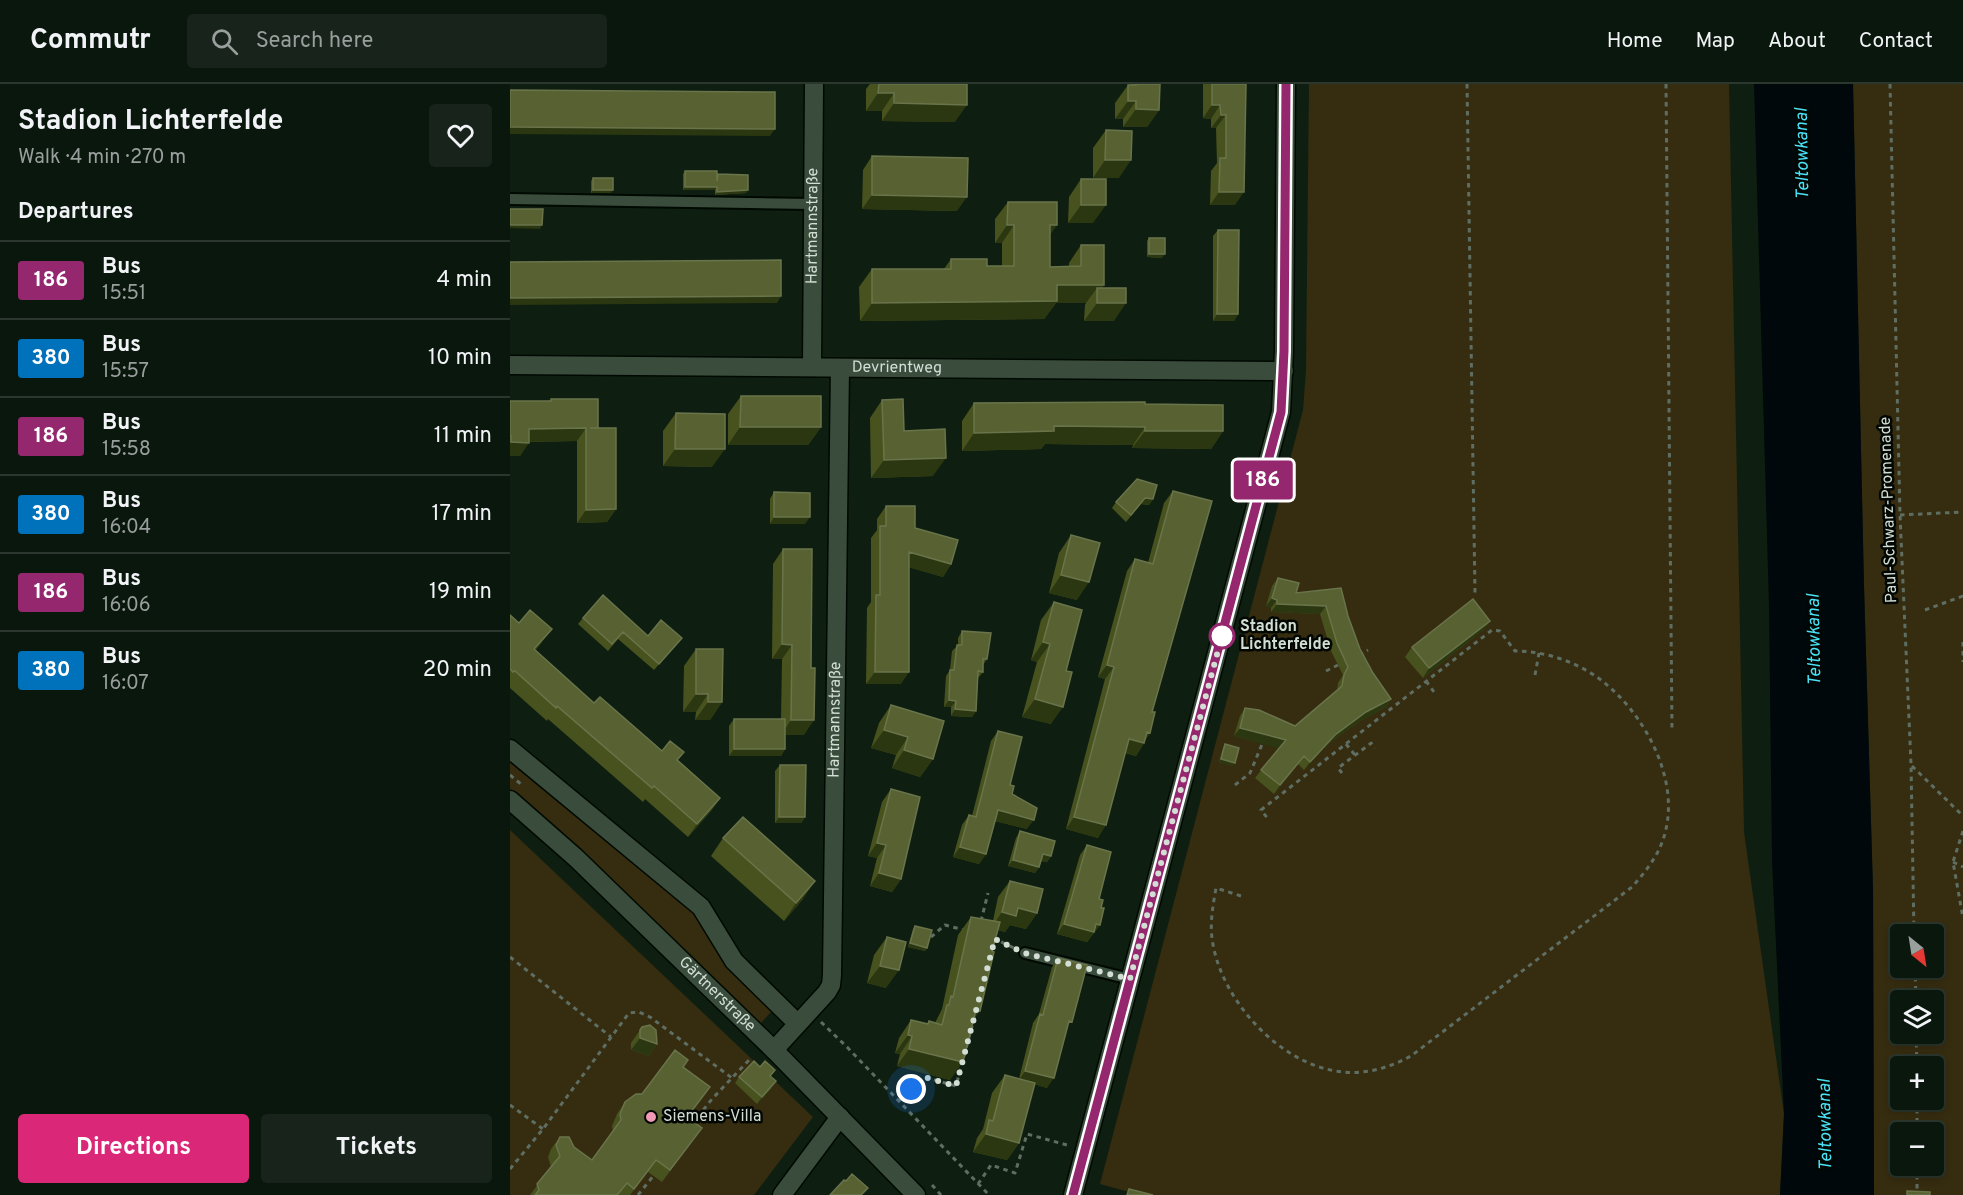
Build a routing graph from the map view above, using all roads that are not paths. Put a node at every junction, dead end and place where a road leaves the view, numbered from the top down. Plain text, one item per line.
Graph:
1 (814, 84) edge
2 (1286, 84) edge
3 (510, 199) edge
4 (813, 204) junction
5 (510, 365) edge
6 (812, 367) junction
7 (840, 368) junction
8 (1284, 371) junction
9 (510, 749) edge
10 (510, 800) edge
11 (1024, 953) road end
12 (1130, 979) junction
13 (797, 1023) junction
14 (774, 1050) junction
15 (840, 1117) junction
16 (782, 1195) edge
17 (916, 1195) edge
18 (1073, 1195) edge

1 - 4 street, Hartmannstraße
2 - 8 street
3 - 4 lane
4 - 6 street, Hartmannstraße
5 - 6 street, Devrientweg
6 - 7 street, Devrientweg
7 - 8 street, Devrientweg
7 - 13 street, Hartmannstraße
8 - 12 street
9 - 13 street
10 - 14 street, Gärtnerstraße
11 - 12 lane
12 - 18 street
13 - 14 street, Hartmannstraße
14 - 15 street, Gärtnerstraße
15 - 16 street
15 - 17 street, Gärtnerstraße

